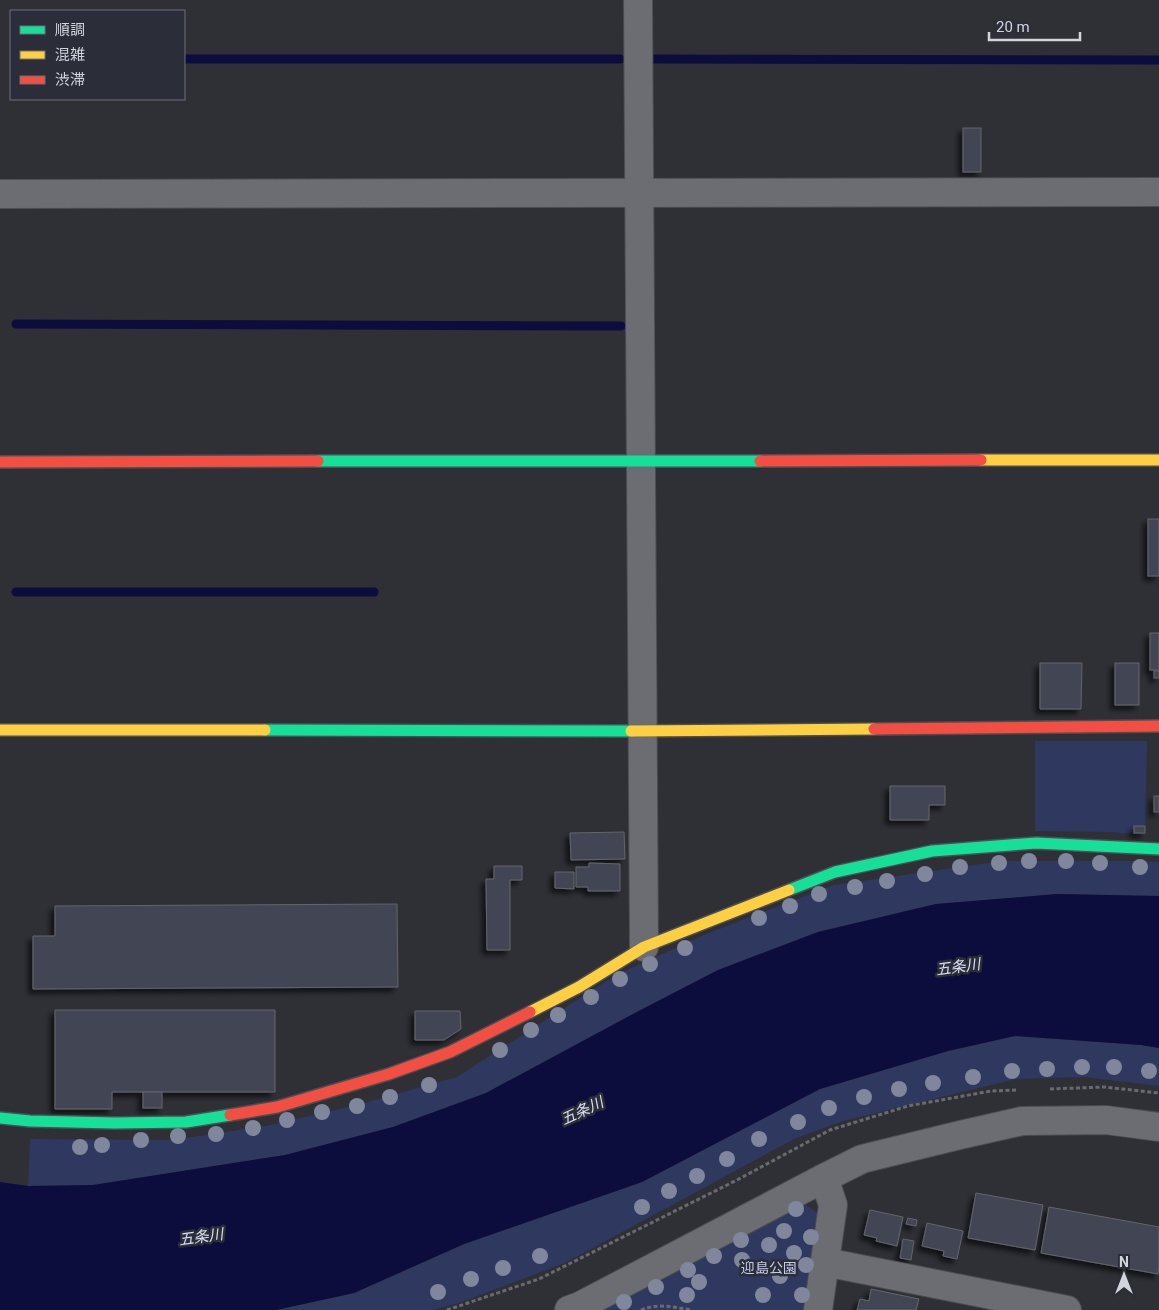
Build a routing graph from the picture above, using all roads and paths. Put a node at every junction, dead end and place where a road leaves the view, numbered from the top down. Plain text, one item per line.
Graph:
1 (638, 0) edge
2 (1159, 192) edge
3 (639, 193) junction
4 (0, 194) edge
5 (1159, 460) edge
6 (0, 462) edge
7 (641, 462) junction
8 (1159, 726) edge
9 (0, 730) edge
10 (642, 731) junction
11 (1159, 849) edge
12 (644, 947) junction
13 (0, 1118) edge
14 (1159, 1128) edge
15 (824, 1178) junction
16 (825, 1262) junction
17 (1061, 1309) edge
18 (569, 1310) edge
19 (640, 1310) edge
20 (691, 1310) edge
21 (818, 1310) edge

1 - 3 street
2 - 3 street
3 - 4 street
3 - 7 street
5 - 7 street
6 - 7 street
7 - 10 street
8 - 10 street
9 - 10 street
10 - 12 street
11 - 12 street
12 - 13 street
14 - 15 street
15 - 16 street
15 - 18 street
16 - 17 street
16 - 21 street
19 - 20 path

